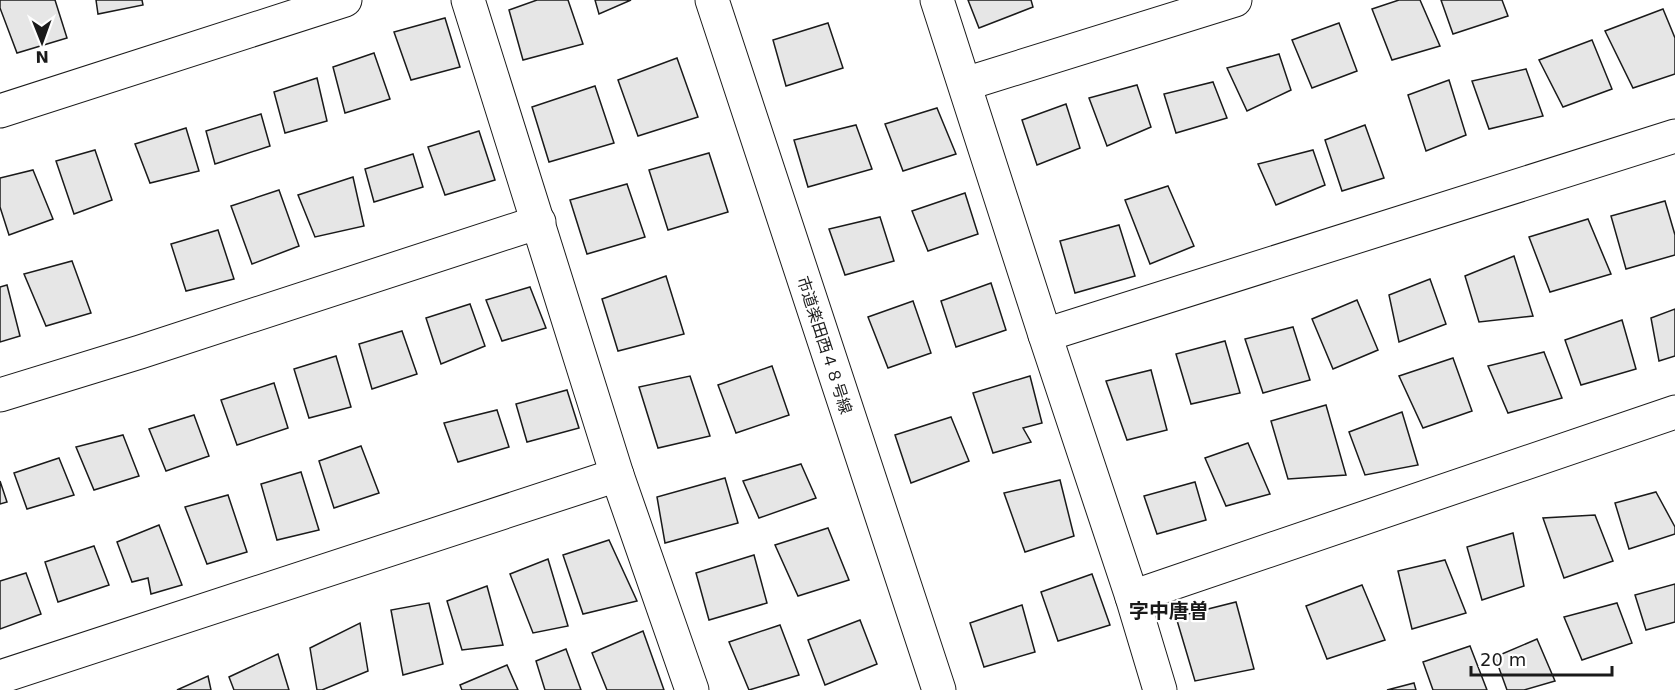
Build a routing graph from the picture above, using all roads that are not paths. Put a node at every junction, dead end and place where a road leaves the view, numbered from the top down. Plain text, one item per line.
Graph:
1 (345, 0) edge
2 (468, 0) edge
3 (712, 0) edge
4 (937, 0) edge
5 (1235, 0) edge
6 (965, 84) junction
7 (0, 111) edge
8 (1675, 136) edge
9 (539, 222) junction
10 (1045, 335) junction
11 (0, 395) edge
12 (1675, 412) edge
13 (617, 475) junction
14 (1132, 597) junction
15 (0, 677) edge
16 (692, 690) edge
17 (939, 690) edge
18 (1160, 690) edge

1 - 7 street
2 - 9 street
3 - 17 street, 市道楽田西４８号線
4 - 6 street
5 - 6 street
6 - 10 street
8 - 10 street
9 - 11 street
9 - 13 street
10 - 14 street
12 - 14 street
13 - 15 street
13 - 16 street
14 - 18 street

